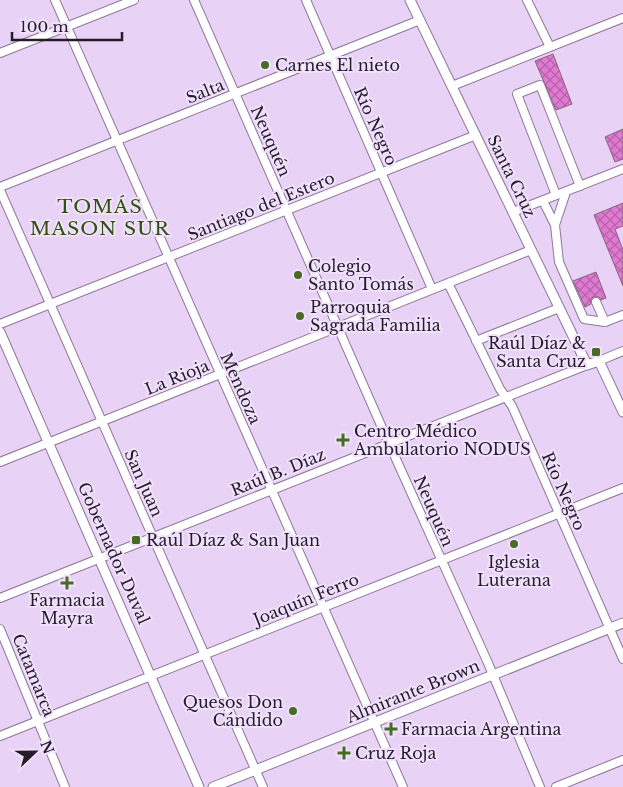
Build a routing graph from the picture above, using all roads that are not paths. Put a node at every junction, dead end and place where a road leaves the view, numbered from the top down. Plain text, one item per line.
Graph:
1 (55, 0) edge
2 (134, 0) edge
3 (194, 0) edge
4 (306, 0) edge
5 (410, 0) edge
6 (527, 0) edge
7 (120, 3) edge
8 (623, 18) edge
9 (420, 20) junction
10 (67, 26) junction
11 (550, 47) junction
12 (0, 53) edge
13 (330, 56) junction
14 (452, 86) junction
15 (235, 94) junction
16 (476, 135) junction
17 (117, 141) junction
18 (623, 169) edge
19 (381, 173) junction
20 (580, 186) junction
21 (0, 188) edge
22 (566, 192) junction
23 (556, 196) junction
24 (543, 201) junction
25 (286, 210) junction
26 (513, 212) junction
27 (555, 225) junction
28 (531, 250) junction
29 (168, 257) junction
30 (448, 283) junction
31 (432, 290) junction
32 (596, 302) dead end
33 (50, 304) junction
34 (560, 308) junction
35 (623, 315) edge
36 (605, 322) junction
37 (0, 324) edge
38 (338, 328) junction
39 (0, 332) edge
40 (476, 341) junction
41 (623, 351) edge
42 (598, 361) junction
43 (587, 365) junction
44 (220, 374) junction
45 (506, 397) junction
46 (623, 412) edge
47 (102, 421) junction
48 (49, 443) junction
49 (389, 444) junction
50 (0, 462) edge
51 (623, 488) edge
52 (271, 491) junction
53 (559, 513) junction
54 (153, 538) junction
55 (100, 559) junction
56 (441, 560) junction
57 (0, 598) edge
58 (323, 607) junction
59 (623, 624) edge
60 (0, 629) edge
61 (610, 629) junction
62 (205, 654) junction
63 (623, 659) edge
64 (151, 676) junction
65 (492, 676) junction
66 (38, 721) junction
67 (374, 723) junction
68 (0, 736) edge
69 (623, 760) edge
70 (256, 770) junction
71 (65, 787) edge
72 (199, 787) edge
73 (213, 787) edge
74 (263, 787) edge
75 (403, 787) edge
76 (540, 787) edge
77 (556, 787) edge

1 - 10 street, Mendoza
2 - 7 street
3 - 15 street, Neuquén
4 - 13 street, Río Negro
5 - 9 main road, Santa Cruz
6 - 11 street
7 - 10 street
8 - 11 street
9 - 13 street, Salta
9 - 14 main road, Santa Cruz
10 - 12 street
10 - 17 street, Mendoza
11 - 14 street
13 - 15 street, Salta
13 - 19 street, Río Negro
14 - 16 main road, Santa Cruz
15 - 17 street, Salta
15 - 25 street, Neuquén
16 - 19 street, Santiago del Estero
16 - 26 main road, Santa Cruz
17 - 21 street, Salta
17 - 29 street, Mendoza
18 - 20 street
19 - 25 street, Santiago del Estero
19 - 31 street, Río Negro
20 - 22 street
20 - 23 street
21 - 33 street, San Juan
22 - 23 street
22 - 27 street
23 - 24 street
24 - 26 street
24 - 27 street
25 - 29 street, Santiago del Estero
25 - 38 street, Neuquén
26 - 28 main road, Santa Cruz
27 - 36 street
28 - 30 street, La Rioja
28 - 34 main road, Santa Cruz
29 - 33 street, Santiago del Estero
29 - 44 street, Mendoza
30 - 31 street, La Rioja
30 - 40 street, Río Negro
31 - 38 street, La Rioja
32 - 36 street
33 - 37 street, Santiago del Estero
33 - 47 street, San Juan
34 - 40 street
34 - 43 main road, Santa Cruz
35 - 36 street
38 - 44 street, La Rioja
38 - 49 street, Neuquén
39 - 48 main road, Gobernador Duval
40 - 45 street, Río Negro
41 - 42 street, Raúl B. Díaz
42 - 43 main road, Raúl B. Díaz
42 - 46 main road
43 - 45 street, Raúl B. Díaz
44 - 47 street, La Rioja
44 - 52 street, Mendoza
45 - 49 street, Raúl B. Díaz
45 - 53 street, Río Negro
47 - 48 street, La Rioja
47 - 54 street, San Juan
48 - 50 street, La Rioja
48 - 55 main road, Gobernador Duval
49 - 52 street, Raúl B. Díaz
49 - 56 street, Neuquén
51 - 53 street, Joaquín Ferro
52 - 54 street, Raúl B. Díaz
52 - 58 street, Mendoza
53 - 56 street, Joaquín Ferro
53 - 61 street, Río Negro
54 - 55 street, Raúl B. Díaz
54 - 62 street, San Juan
55 - 57 street, Raúl B. Díaz
55 - 64 main road, Gobernador Duval
56 - 58 street, Joaquín Ferro
56 - 65 street, Neuquén
58 - 62 street, Joaquín Ferro
58 - 67 street, Mendoza
59 - 61 main road, Almirante Brown
60 - 66 street, Catamarca
61 - 63 street, Río Negro
61 - 65 main road, Almirante Brown
62 - 64 street, Joaquín Ferro
62 - 70 street, San Juan
64 - 66 street, Joaquín Ferro
64 - 72 main road, Gobernador Duval
65 - 67 main road, Almirante Brown
65 - 76 street, Neuquén
66 - 68 street, Joaquín Ferro
66 - 71 street, Catamarca
67 - 70 main road, Almirante Brown
67 - 75 street, Mendoza
69 - 77 street
70 - 73 main road, Almirante Brown
70 - 74 street, San Juan

